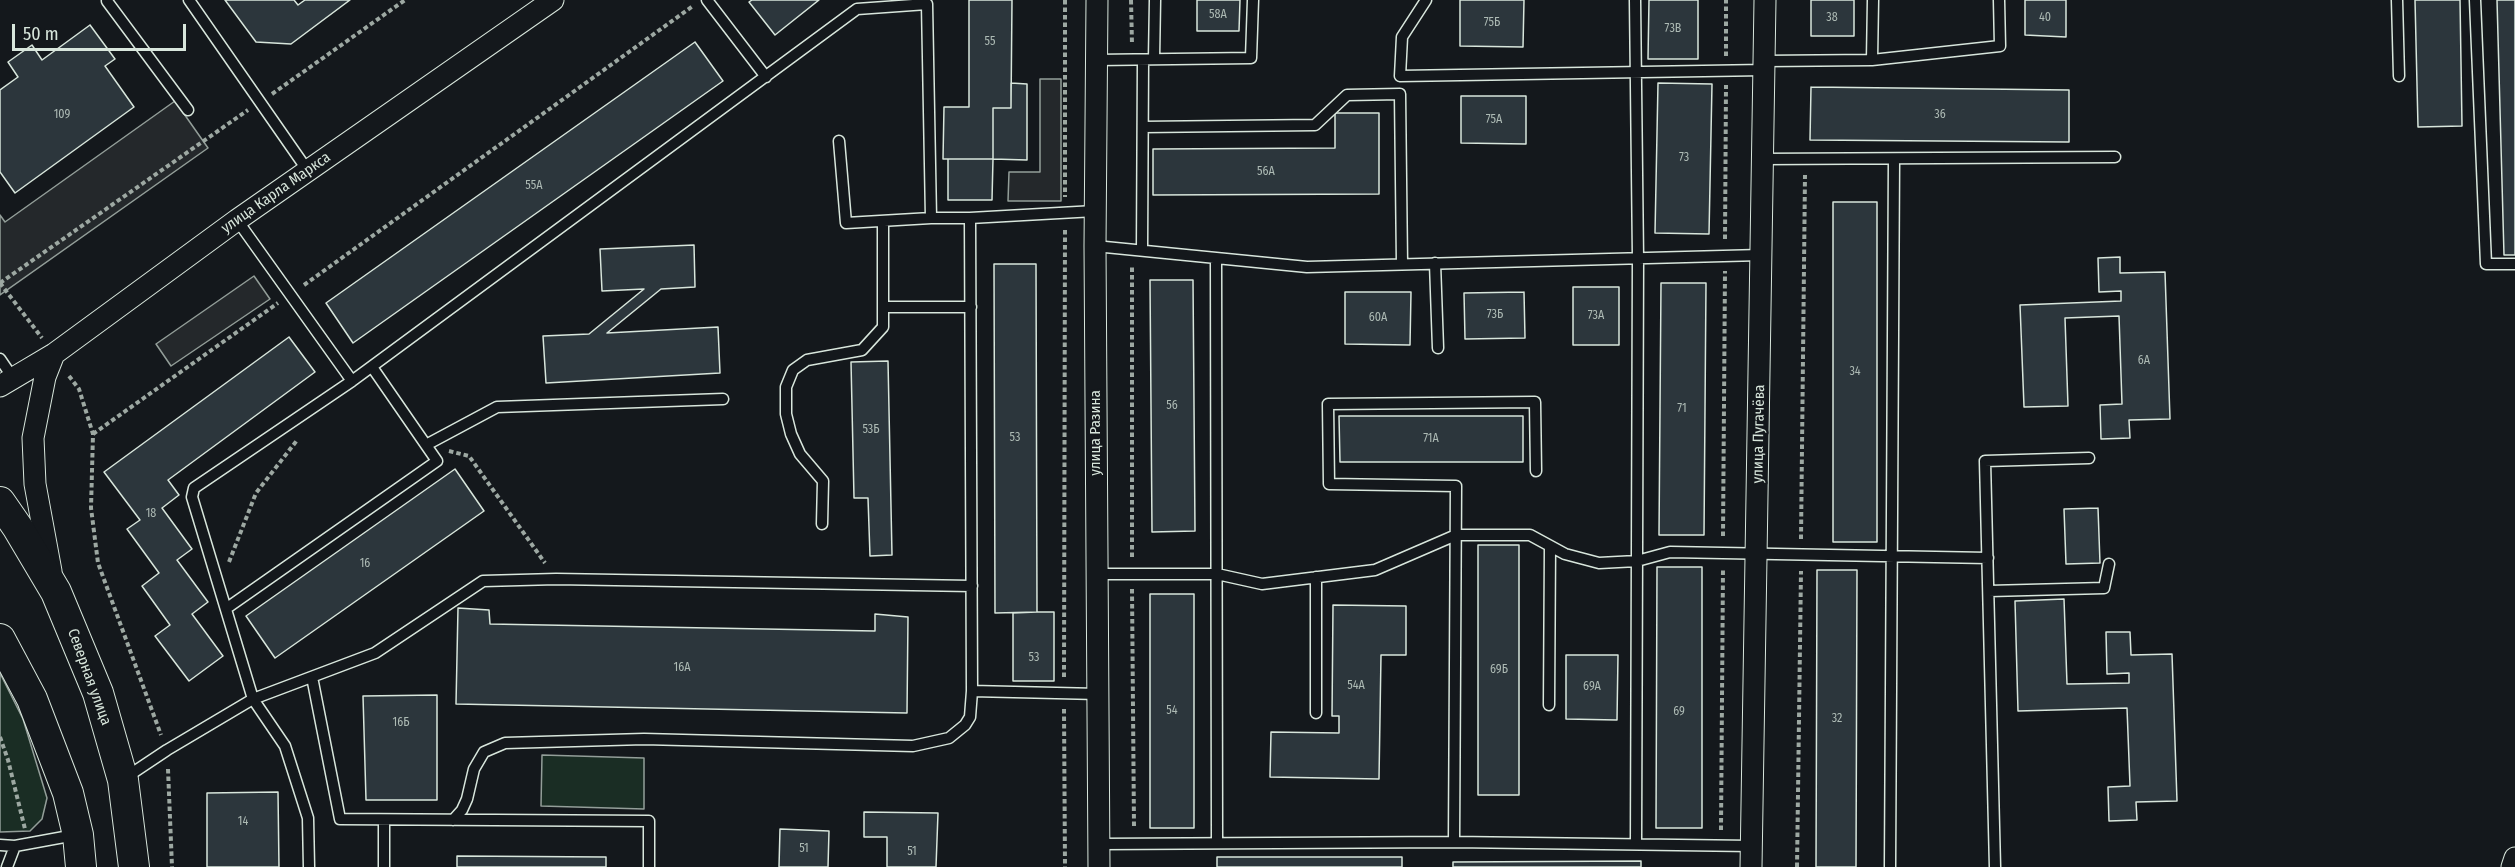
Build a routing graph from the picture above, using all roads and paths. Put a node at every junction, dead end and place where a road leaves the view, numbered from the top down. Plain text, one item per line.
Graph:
1 (189, 0) edge
2 (405, 0) edge
3 (553, 0) edge
4 (700, 0) edge
5 (707, 0) edge
6 (1065, 0) edge
7 (1097, 0) edge
8 (1155, 0) edge
9 (1253, 0) edge
10 (1426, 0) edge
11 (1635, 0) edge
12 (1726, 0) edge
13 (1765, 0) edge
14 (1873, 0) edge
15 (1999, 0) edge
16 (2397, 0) edge
17 (2475, 0) edge
18 (107, 1) edge
19 (1148, 59) junction
20 (1096, 60) junction
21 (1872, 60) junction
22 (1764, 65) junction
23 (1726, 70) junction
24 (1635, 71) junction
25 (2399, 76) dead end
26 (766, 77) junction
27 (260, 102) junction
28 (189, 110) dead end
29 (1143, 127) junction
30 (839, 141) dead end
31 (2115, 157) dead end
32 (1762, 159) junction
33 (1805, 159) junction
34 (1894, 159) junction
35 (308, 171) junction
36 (1065, 211) junction
37 (1095, 211) junction
38 (931, 218) junction
39 (970, 218) junction
40 (237, 220) junction
41 (883, 221) junction
42 (1095, 246) junction
43 (1143, 250) junction
44 (1761, 255) junction
45 (1725, 256) junction
46 (1216, 258) junction
47 (1638, 258) junction
48 (1435, 263) junction
49 (1402, 264) junction
50 (2515, 264) edge
51 (0, 283) edge
52 (291, 295) junction
53 (883, 307) junction
54 (971, 307) junction
55 (1438, 348) dead end
56 (54, 354) junction
57 (0, 359) edge
58 (372, 367) junction
59 (352, 381) junction
60 (6, 382) edge
61 (723, 399) dead end
62 (303, 434) dead end
63 (426, 445) junction
64 (2089, 458) dead end
65 (1536, 471) dead end
66 (0, 502) edge
67 (822, 524) dead end
68 (1456, 535) junction
69 (1550, 546) junction
70 (1723, 553) junction
71 (1757, 553) junction
72 (1801, 554) junction
73 (1892, 557) junction
74 (1988, 558) junction
75 (1637, 561) junction
76 (2109, 564) dead end
77 (1097, 574) junction
78 (1217, 574) junction
79 (1316, 577) junction
80 (556, 579) junction
81 (221, 585) junction
82 (972, 586) junction
83 (1989, 591) junction
84 (56, 592) junction
85 (227, 608) junction
86 (0, 639) edge
87 (312, 677) junction
88 (972, 691) junction
89 (1064, 694) junction
90 (1098, 694) junction
91 (254, 699) junction
92 (1549, 705) dead end
93 (1316, 713) dead end
94 (0, 737) edge
95 (167, 750) junction
96 (123, 780) junction
97 (384, 820) junction
98 (453, 820) junction
99 (78, 835) junction
100 (1217, 842) junction
101 (1454, 842) junction
102 (29, 843) junction
103 (1636, 843) junction
104 (1099, 844) junction
105 (0, 845) edge
106 (1721, 845) junction
107 (15, 846) junction
108 (1752, 846) junction
109 (2515, 858) edge
110 (7, 867) edge
111 (81, 867) edge
112 (134, 867) edge
113 (172, 867) edge
114 (309, 867) edge
115 (384, 867) edge
116 (649, 867) edge
117 (1065, 867) edge
118 (1099, 867) edge
119 (1751, 867) edge
120 (1797, 867) edge
121 (1890, 867) edge
122 (1995, 867) edge
123 (2512, 867) edge

1 - 27 lane
2 - 27 path
3 - 35 street, улица Карла Маркса
4 - 52 path
5 - 26 lane
6 - 36 path
7 - 20 street, улица Разина
8 - 19 lane
9 - 19 lane
10 - 24 lane
11 - 24 lane
12 - 23 path
13 - 22 street, улица Пугачёва
14 - 21 lane
15 - 21 lane
16 - 25 lane
17 - 50 lane
18 - 28 lane
19 - 20 lane
19 - 29 lane
20 - 37 street, улица Разина
21 - 22 lane
22 - 23 lane
22 - 32 street, улица Пугачёва
23 - 24 lane
23 - 45 path
24 - 47 lane
26 - 38 lane
26 - 58 lane
27 - 35 lane
27 - 51 path
29 - 43 lane
29 - 49 lane
30 - 41 lane
31 - 34 lane
32 - 33 lane
32 - 44 street, улица Пугачёва
33 - 34 lane
33 - 72 path
34 - 73 lane
35 - 40 street, улица Карла Маркса
36 - 37 lane
36 - 39 lane
36 - 89 path
37 - 42 street, улица Разина
38 - 39 lane
38 - 41 lane
39 - 54 lane
40 - 52 lane
40 - 56 street, улица Карла Маркса
41 - 53 lane
42 - 43 lane
42 - 77 street, улица Разина
43 - 46 lane
44 - 45 lane
44 - 71 street, улица Пугачёва
45 - 47 lane
45 - 70 path
46 - 49 lane
46 - 78 lane
47 - 48 lane
47 - 75 lane
48 - 49 lane
48 - 55 lane
52 - 59 lane
52 - 95 path
53 - 54 lane
53 - 67 lane
54 - 82 lane
56 - 60 street, улица Карла Маркса
56 - 84 street
57 - 60 lane
58 - 59 lane
58 - 63 lane
59 - 81 lane
61 - 63 lane
62 - 81 path
63 - 80 path
63 - 85 lane
64 - 74 lane
65 - 68 lane
66 - 84 street, Северная улица
68 - 69 lane
68 - 79 lane
68 - 101 lane
69 - 75 lane
69 - 92 lane
70 - 71 lane
70 - 75 lane
70 - 106 path
71 - 72 lane
71 - 108 street, улица Пугачёва
72 - 73 lane
72 - 120 path
73 - 74 lane
73 - 121 lane
74 - 83 lane
75 - 103 lane
76 - 83 lane
77 - 78 lane
77 - 90 street, улица Разина
78 - 79 lane
78 - 100 lane
79 - 93 lane
80 - 82 lane
80 - 87 lane
81 - 85 lane
82 - 88 lane
83 - 122 lane
84 - 96 street, Северная улица
85 - 91 lane
86 - 99 street
87 - 91 lane
87 - 97 lane
88 - 89 lane
88 - 98 lane
89 - 90 lane
89 - 117 path
90 - 104 street, улица Разина
91 - 95 lane
91 - 114 lane
94 - 102 path
95 - 96 lane
95 - 113 path
96 - 112 street, Северная улица
97 - 98 lane
97 - 115 lane
98 - 116 lane
99 - 102 lane
99 - 111 street
100 - 101 lane
100 - 104 lane
101 - 103 lane
102 - 107 lane
103 - 106 lane
104 - 118 street, улица Разина
105 - 107 lane
106 - 108 lane
107 - 110 lane
108 - 119 street, улица Пугачёва
109 - 123 street

